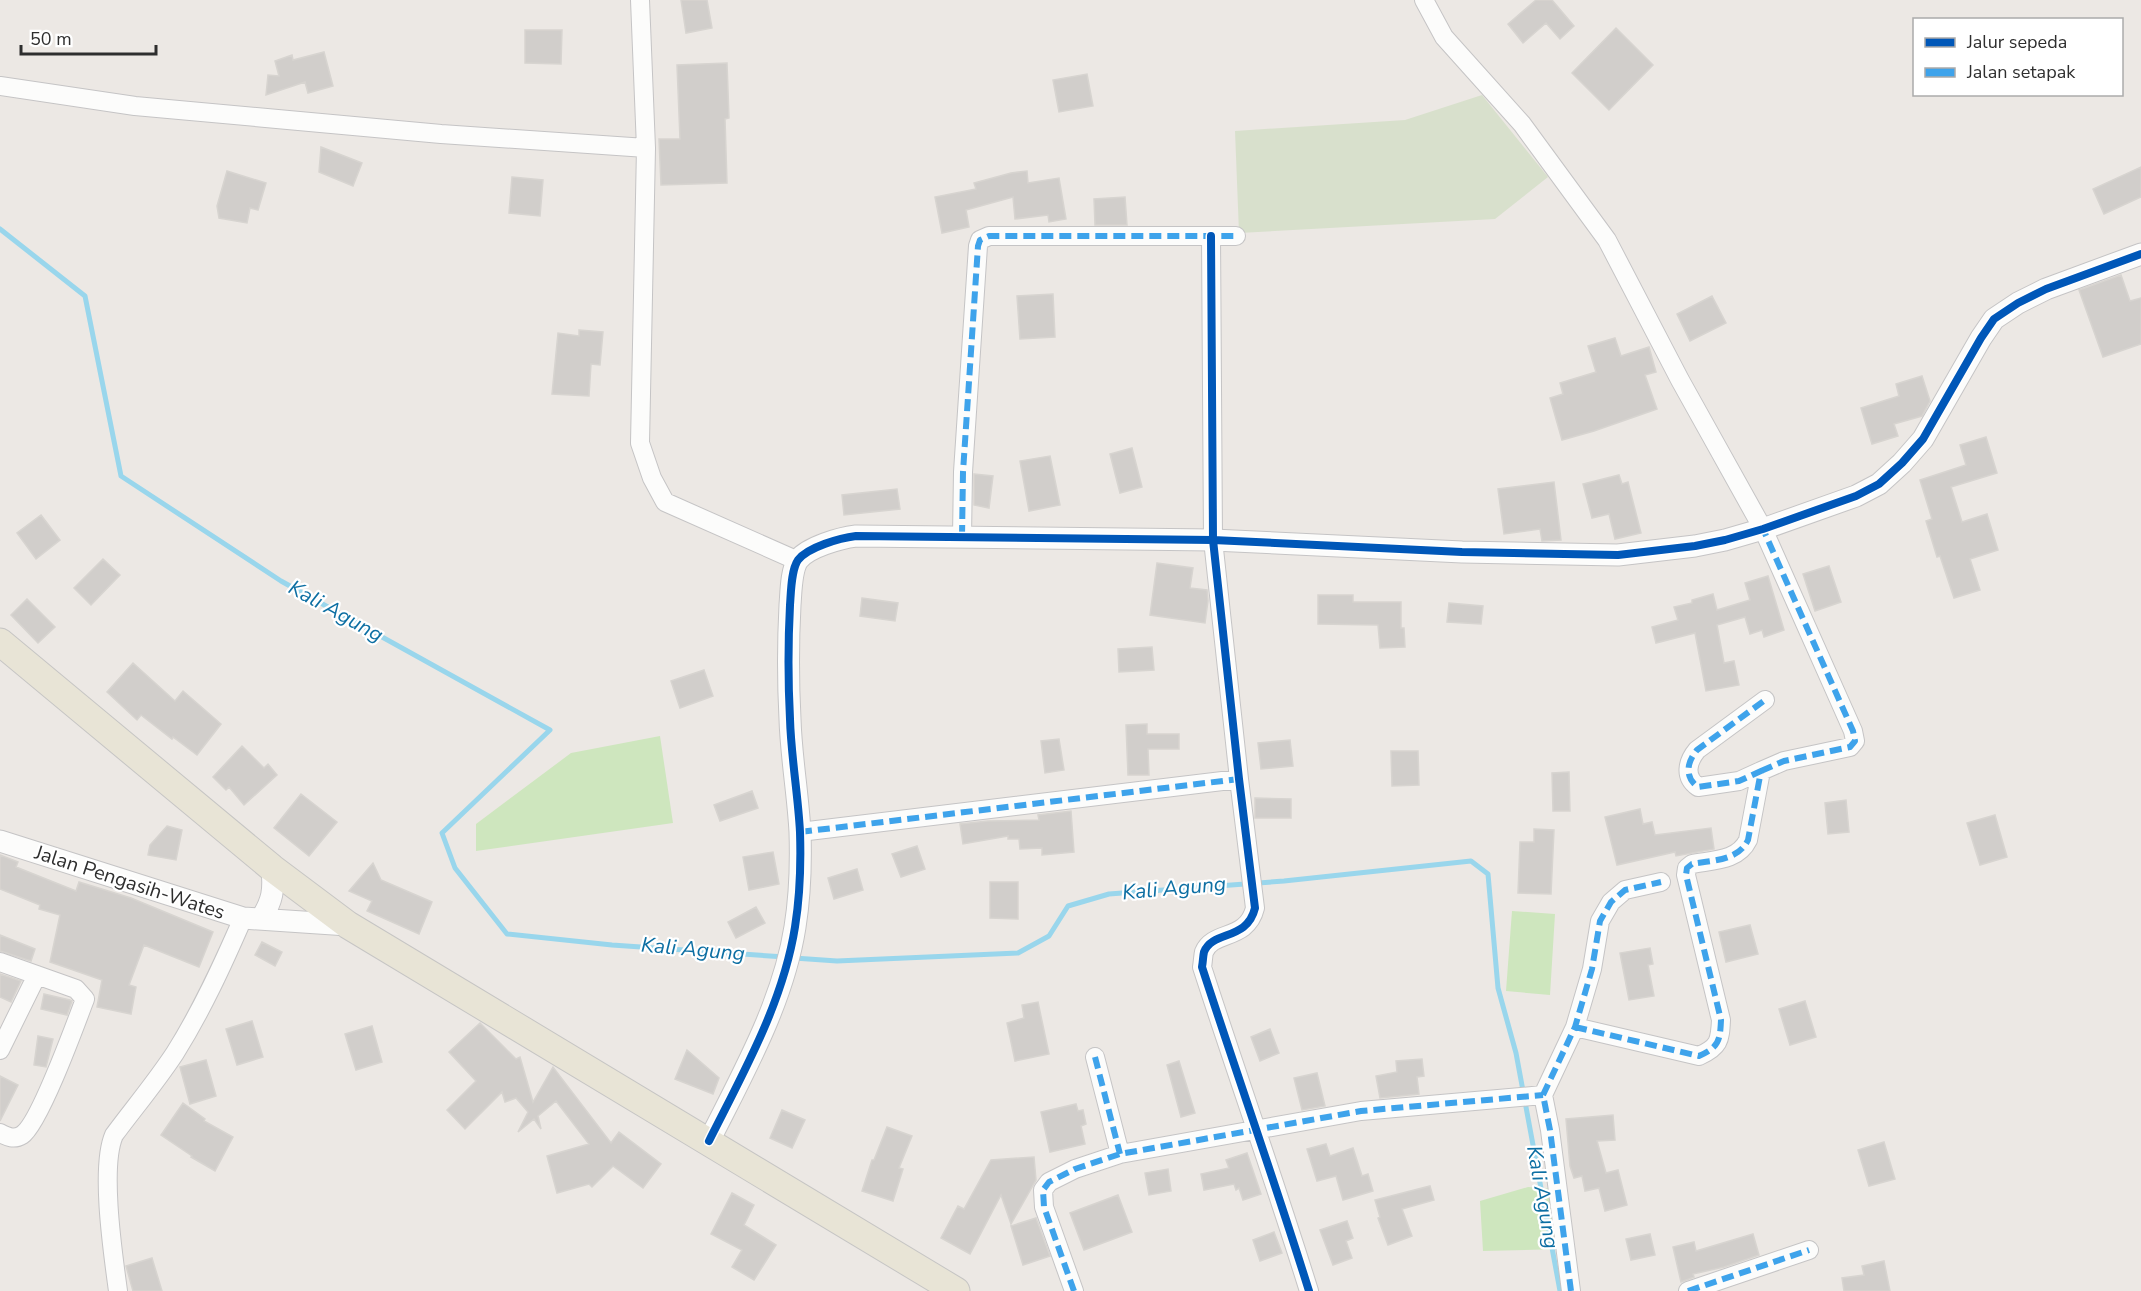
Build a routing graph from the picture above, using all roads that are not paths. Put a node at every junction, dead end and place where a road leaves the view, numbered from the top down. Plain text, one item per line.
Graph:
1 (640, 0) edge
2 (1424, 0) edge
3 (0, 86) edge
4 (646, 148) junction
5 (1211, 236) junction
6 (1236, 236) dead end
7 (2141, 254) edge
8 (1763, 529) junction
9 (962, 537) junction
10 (1213, 540) junction
11 (798, 561) junction
12 (0, 642) edge
13 (1765, 700) dead end
14 (1761, 771) junction
15 (1239, 779) junction
16 (800, 832) junction
17 (0, 841) edge
18 (272, 868) junction
19 (1661, 882) dead end
20 (252, 918) junction
21 (348, 925) junction
22 (0, 962) edge
23 (37, 975) junction
24 (1575, 1027) junction
25 (0, 1050) edge
26 (1095, 1058) dead end
27 (1539, 1095) junction
28 (1256, 1128) junction
29 (0, 1133) edge
30 (709, 1142) junction
31 (1120, 1154) junction
32 (1809, 1250) dead end
33 (118, 1291) edge
34 (956, 1291) edge
35 (1074, 1291) edge
36 (1309, 1291) edge
37 (1571, 1291) edge
38 (1688, 1291) edge

1 - 4 street
2 - 8 street
3 - 4 street
4 - 11 street
5 - 6 street
5 - 9 street
5 - 10 street
7 - 8 street
8 - 10 street
8 - 14 street
9 - 10 street
9 - 11 street
10 - 15 street
11 - 16 street
12 - 18 main road
13 - 14 street
14 - 24 street
15 - 16 street
15 - 28 street
16 - 30 street
17 - 20 street, Jalan Pengasih-Wates
18 - 20 street
18 - 21 main road
19 - 24 street
20 - 21 street, Jalan Pengasih-Wates
20 - 33 street
21 - 30 main road
22 - 23 street
23 - 25 street
23 - 29 street
24 - 27 street
26 - 31 street
27 - 28 street
27 - 37 street
28 - 31 street
28 - 36 street
30 - 34 main road
31 - 35 street
32 - 38 street

